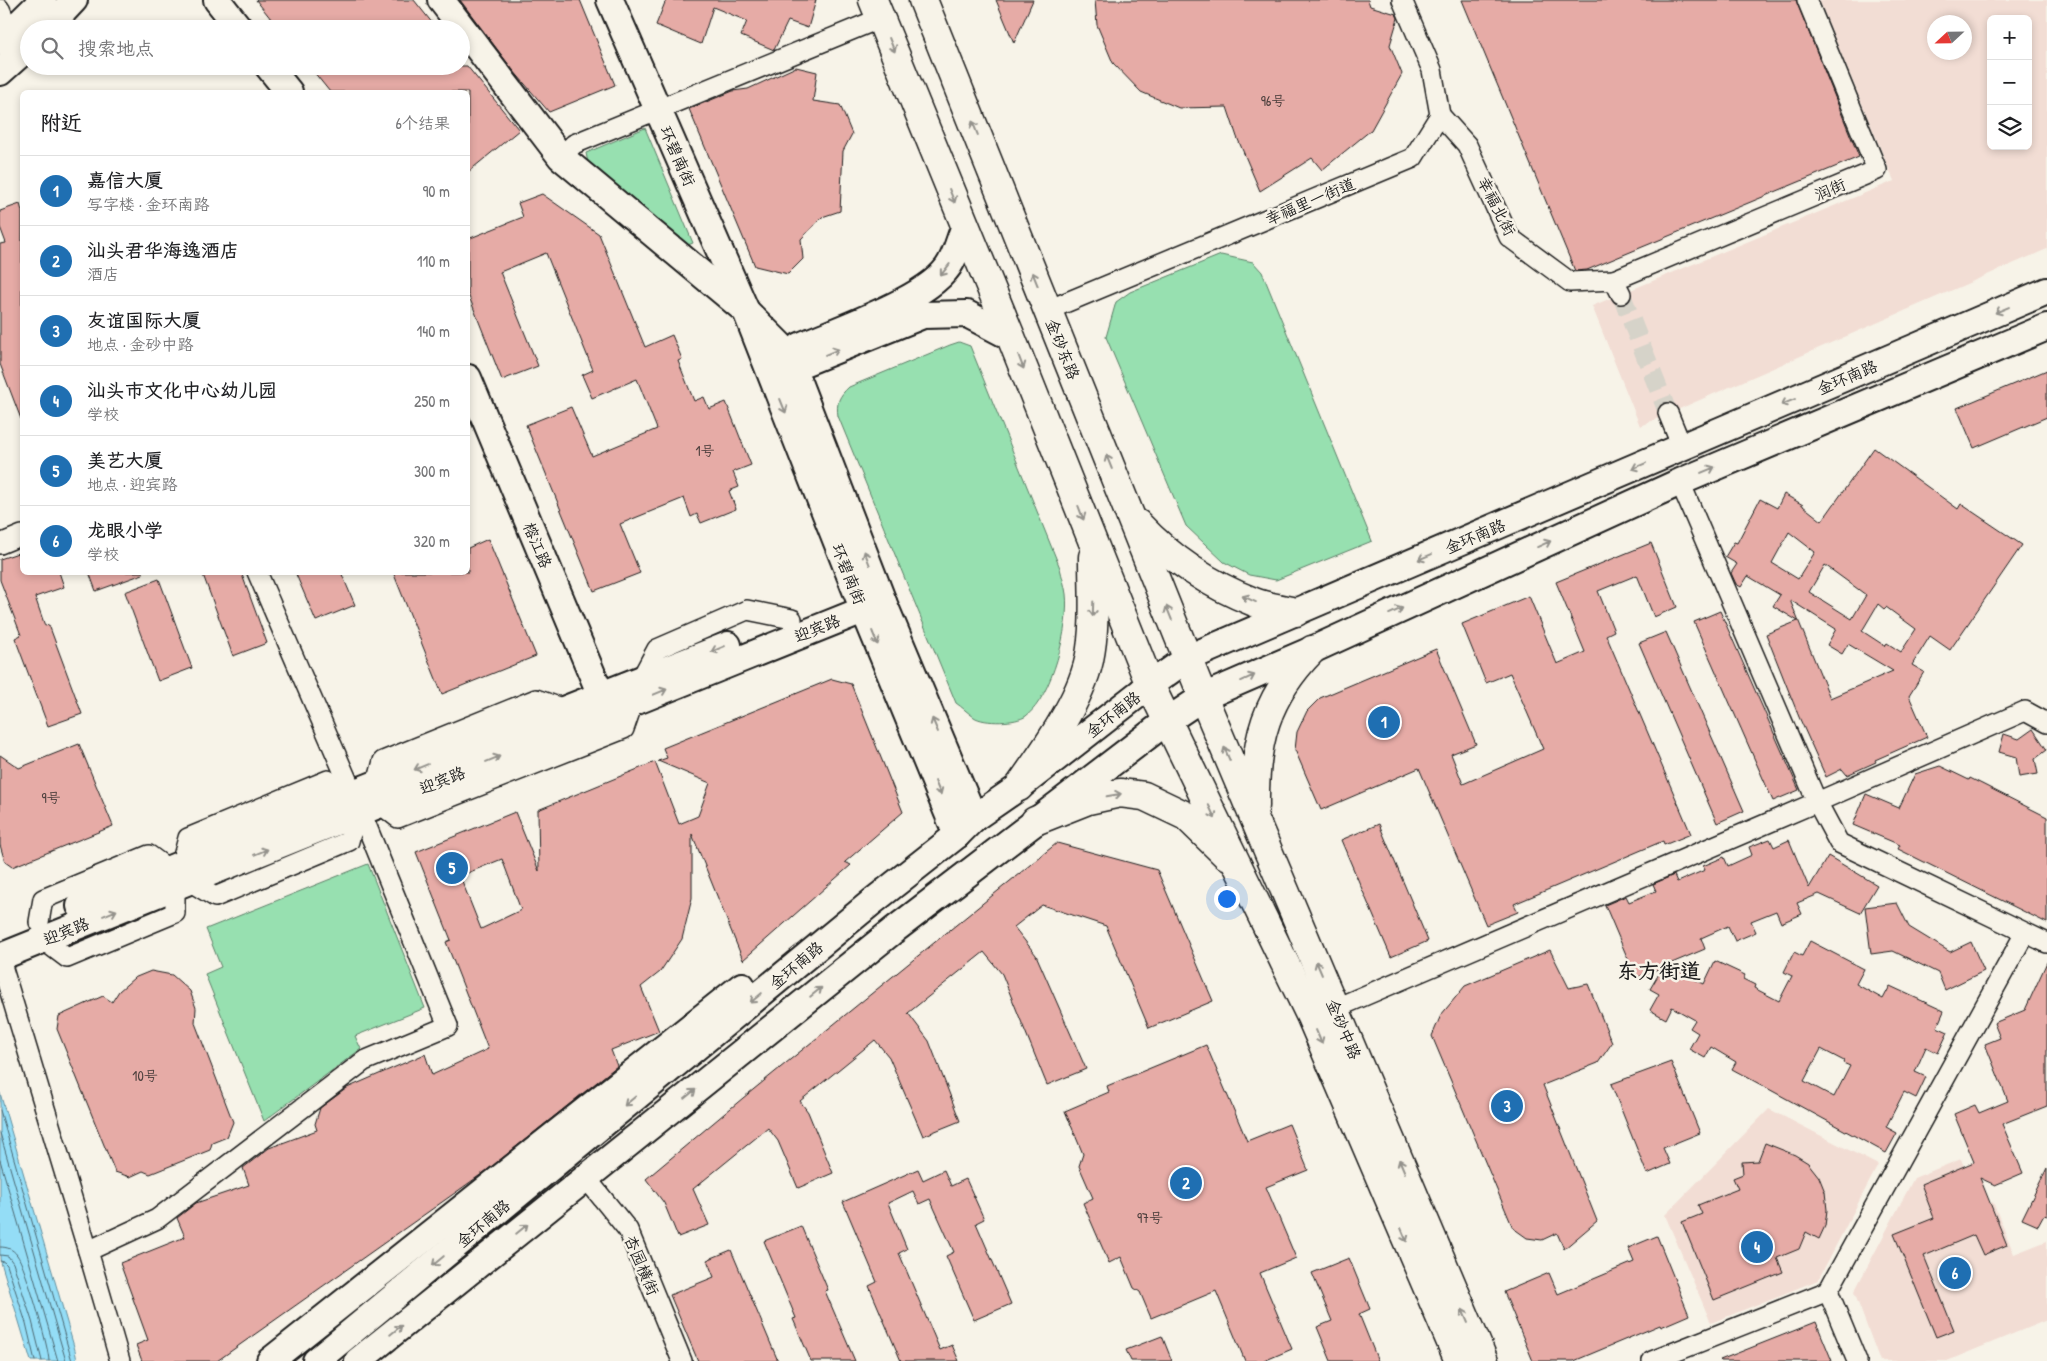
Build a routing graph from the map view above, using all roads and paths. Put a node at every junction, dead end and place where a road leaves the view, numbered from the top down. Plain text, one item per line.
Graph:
1 (43, 0) edge
2 (74, 0) edge
3 (217, 0) edge
4 (441, 0) edge
5 (610, 0) edge
6 (924, 0) edge
7 (1402, 0) edge
8 (1807, 0) edge
9 (0, 9) edge
10 (877, 9) edge
11 (28, 20) edge
12 (55, 20) edge
13 (233, 20) edge
14 (456, 20) edge
15 (470, 38) edge
16 (13, 40) edge
17 (0, 72) edge
18 (275, 75) edge
19 (287, 90) edge
20 (658, 109) junction
21 (1440, 115) junction
22 (561, 157) junction
23 (965, 226) junction
24 (1618, 287) joint
25 (2047, 291) edge
26 (1048, 310) junction
27 (746, 311) junction
28 (2047, 327) edge
29 (1012, 337) junction
30 (779, 364) junction
31 (470, 383) edge
32 (1668, 413) tunnel mouth
33 (1682, 447) junction
34 (1680, 482) junction
35 (1130, 515) junction
36 (20, 536) edge
37 (1092, 543) junction
38 (0, 544) edge
39 (258, 575) edge
40 (870, 597) junction
41 (1296, 612) junction
42 (1312, 650) junction
43 (1188, 658) junction
44 (1150, 685) junction
45 (637, 691) junction
46 (1203, 697) junction
47 (604, 704) junction
48 (1167, 721) junction
49 (2047, 723) edge
50 (1019, 787) junction
51 (362, 801) junction
52 (1817, 802) junction
53 (1256, 820) junction
54 (1035, 821) junction
55 (959, 832) junction
56 (1239, 868) junction
57 (178, 875) junction
58 (71, 887) junction
59 (96, 899) junction
60 (41, 931) junction
61 (2025, 933) junction
62 (0, 939) edge
63 (2047, 943) edge
64 (0, 958) edge
65 (1336, 1008) junction
66 (586, 1178) junction
67 (88, 1251) junction
68 (1828, 1291) junction
69 (120, 1361) edge
70 (270, 1361) edge
71 (316, 1361) edge
72 (358, 1361) edge
73 (682, 1361) edge
74 (1459, 1361) edge
75 (1484, 1361) edge
76 (1652, 1361) edge
77 (1857, 1361) edge

1 - 11 street
2 - 12 street
3 - 13 street
4 - 14 street
5 - 20 street, 环碧南街
26 -> 6 main road, 金砂东路
7 - 21 street
8 - 24 street, 润街
9 - 16 street
10 - 20 street
10 -> 23 main road
15 - 22 street
16 - 17 street
18 - 19 street
20 - 22 street
20 - 27 street, 环碧南街
21 - 24 street, 幸福北街
21 - 26 street, 幸福里一街道
22 - 27 street
23 - 29 main road
23 -> 30 street
25 -> 33 street, 金环南路
35 -> 26 main road, 金砂东路
27 - 30 street, 环碧南街
34 -> 28 street, 金环南路
30 -> 29 street
29 -> 37 main road
30 - 40 street, 环碧南街
31 - 47 street, 榕江路
32 - 33 street
33 -> 41 street, 金环南路
42 -> 34 street, 金环南路
34 - 52 street
41 -> 35 main road
43 -> 35 main road, 金砂东路
36 - 38 street
37 - 44 main road
37 -> 50 main road
39 - 51 street
45 -> 40 street, 迎宾路
40 - 45 street, 迎宾路
40 - 55 street, 环碧南街
41 - 43 street, 金环南路
46 -> 42 street, 金环南路
42 - 53 main road
43 - 44 street, 金环南路
43 - 46 main road, 金砂东路
44 - 48 main road, 金砂中路
44 - 50 street, 金环南路
45 - 47 street, 迎宾路
45 - 51 street
46 - 48 street, 金环南路
53 -> 46 main road, 金砂中路
51 -> 47 street, 迎宾路
47 - 51 street, 迎宾路
48 - 54 street, 金环南路
48 -> 56 main road, 金砂中路
49 - 52 street
50 - 55 street, 金环南路
51 - 57 street, 迎宾路
51 - 57 street
51 - 67 street
52 - 61 street
52 - 65 street
65 -> 53 main road, 金砂中路
54 -> 56 main road
66 -> 54 street, 金环南路
55 - 70 street
55 -> 71 street, 金环南路
56 -> 74 main road, 金砂中路
57 - 58 street
57 - 59 street, 迎宾路
57 - 60 street, 迎宾路
58 - 59 street
58 - 60 street
59 - 60 street, 迎宾路
60 - 62 street, 迎宾路
60 - 64 street, 迎宾路
61 - 63 street
61 - 68 street
64 - 67 street
75 -> 65 main road, 金砂中路
72 -> 66 street, 金环南路
66 - 73 street, 杏园横街
67 - 69 street
68 - 76 street
68 - 77 street

